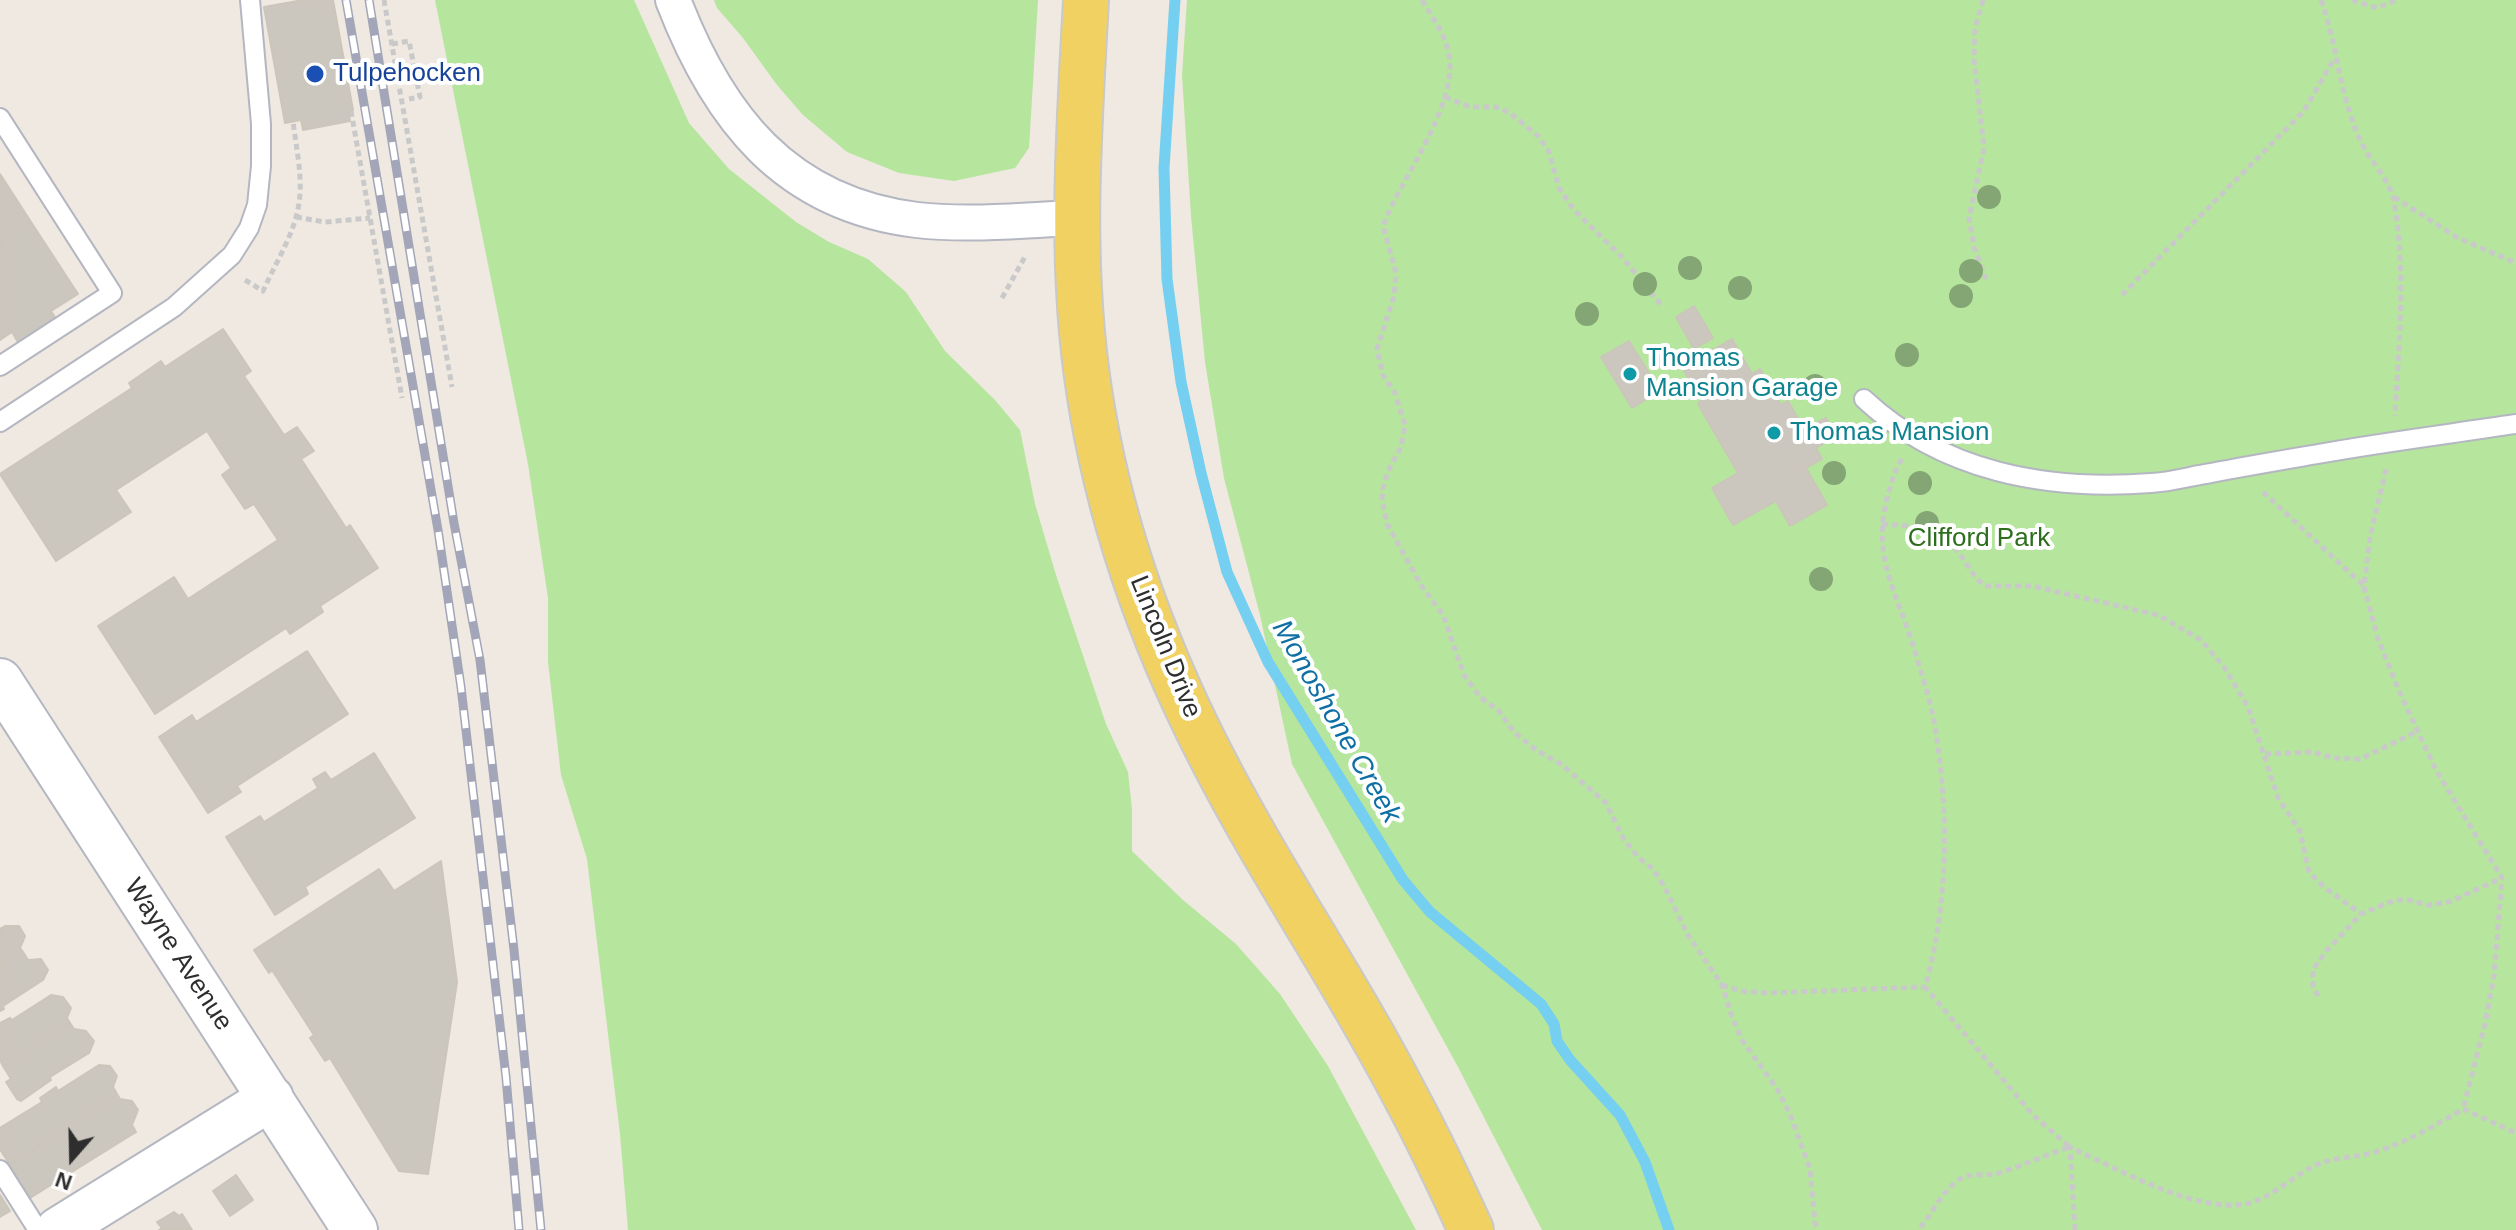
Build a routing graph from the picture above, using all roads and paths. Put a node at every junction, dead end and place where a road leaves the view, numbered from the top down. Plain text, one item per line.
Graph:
1 (250, 0) edge
2 (384, 0) edge
3 (673, 0) edge
4 (1086, 0) edge
5 (1422, 0) edge
6 (1983, 0) edge
7 (2321, 0) edge
8 (2352, 0) edge
9 (2396, 0) edge
10 (392, 44) junction
11 (2334, 58) junction
12 (1445, 97) junction
13 (409, 99) dead end
14 (351, 111) dead end
15 (0, 118) edge
16 (293, 121) dead end
17 (2393, 197) junction
18 (296, 217) junction
19 (371, 218) junction
20 (1076, 218) junction
21 (1026, 254) dead end
22 (2516, 263) edge
23 (1986, 279) dead end
24 (263, 291) dead end
25 (2122, 295) dead end
26 (1002, 298) dead end
27 (1661, 305) dead end
28 (0, 366) edge
29 (452, 387) dead end
30 (402, 398) dead end
31 (1864, 399) dead end
32 (0, 422) edge
33 (2516, 424) edge
34 (1917, 439) junction
35 (2393, 440) junction
36 (2245, 467) junction
37 (1882, 524) junction
38 (2364, 587) junction
39 (0, 681) edge
40 (2418, 731) junction
41 (2265, 754) junction
42 (2502, 878) junction
43 (2361, 914) junction
44 (1722, 985) junction
45 (1925, 987) junction
46 (2318, 996) dead end
47 (271, 1098) junction
48 (2463, 1109) junction
49 (2516, 1133) edge
50 (2070, 1147) junction
51 (0, 1170) edge
52 (344, 1213) edge
53 (38, 1230) edge
54 (58, 1230) edge
55 (1471, 1230) edge
56 (1819, 1230) edge
57 (1918, 1230) edge
58 (2075, 1230) edge

1 - 32 lane
2 - 10 path
3 - 20 street
4 - 20 main road, Lincoln Drive
5 - 12 path
6 - 23 path
7 - 11 path
8 - 9 path
10 - 13 path
10 - 29 path
11 - 17 path
11 - 25 path
12 - 27 path
12 - 44 path
14 - 19 path
15 - 28 lane
16 - 18 path
17 - 22 path
17 - 35 path
18 - 19 path
18 - 24 path
19 - 30 path
20 - 55 main road, Lincoln Drive
21 - 26 path
31 - 34 lane
33 - 35 lane
34 - 36 lane
34 - 37 path
35 - 36 lane
35 - 38 path
36 - 38 path
37 - 41 path
37 - 45 path
38 - 40 path
39 - 47 main road, Wayne Avenue
40 - 41 path
40 - 42 path
41 - 43 path
42 - 43 path
42 - 48 path
43 - 46 path
44 - 45 path
44 - 56 path
45 - 50 path
47 - 52 main road, Wayne Avenue
47 - 54 main road
48 - 49 path
48 - 50 path
50 - 57 path
50 - 58 path
51 - 53 lane

